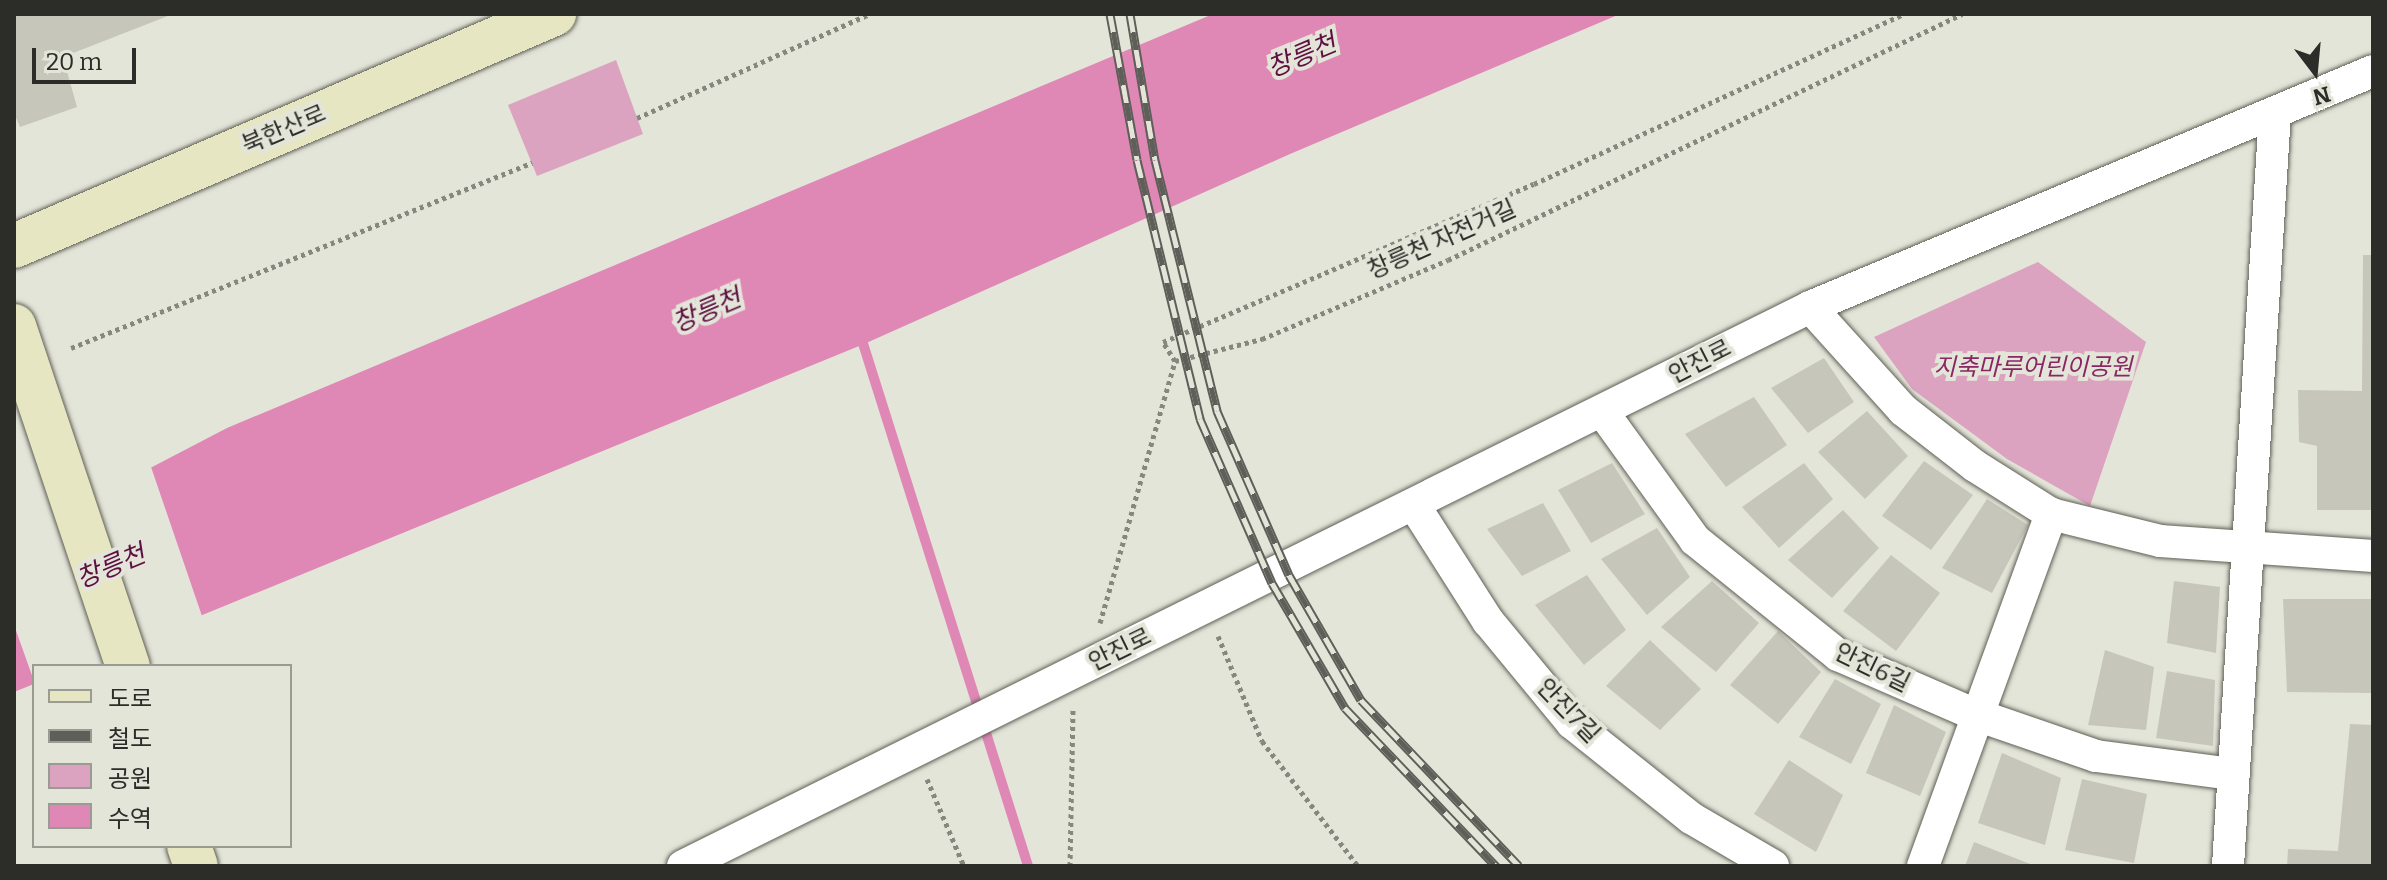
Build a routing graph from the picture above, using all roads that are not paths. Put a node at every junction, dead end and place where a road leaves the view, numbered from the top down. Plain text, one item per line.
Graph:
1 (554, 14) edge
2 (2373, 71) edge
3 (2275, 112) junction
4 (14, 246) edge
5 (1810, 307) junction
6 (14, 326) edge
7 (1602, 411) junction
8 (1414, 505) junction
9 (2051, 514) junction
10 (2244, 550) junction
11 (2373, 556) edge
12 (127, 664) edge
13 (1974, 714) junction
14 (2233, 774) junction
15 (683, 866) edge
16 (1773, 866) edge
17 (1923, 866) edge
18 (2228, 866) edge

1 - 4 main road, 북한산로
2 - 3 street, 안진로
3 - 5 street, 안진로
3 - 10 street
5 - 7 street, 안진로
5 - 9 street
6 - 12 main road
7 - 8 street, 안진로
7 - 13 street, 안진6길
8 - 15 street, 안진로
8 - 16 street, 안진7길
9 - 10 street
9 - 13 street
10 - 11 street
10 - 14 street
13 - 14 street, 안진6길
13 - 17 street
14 - 18 street

